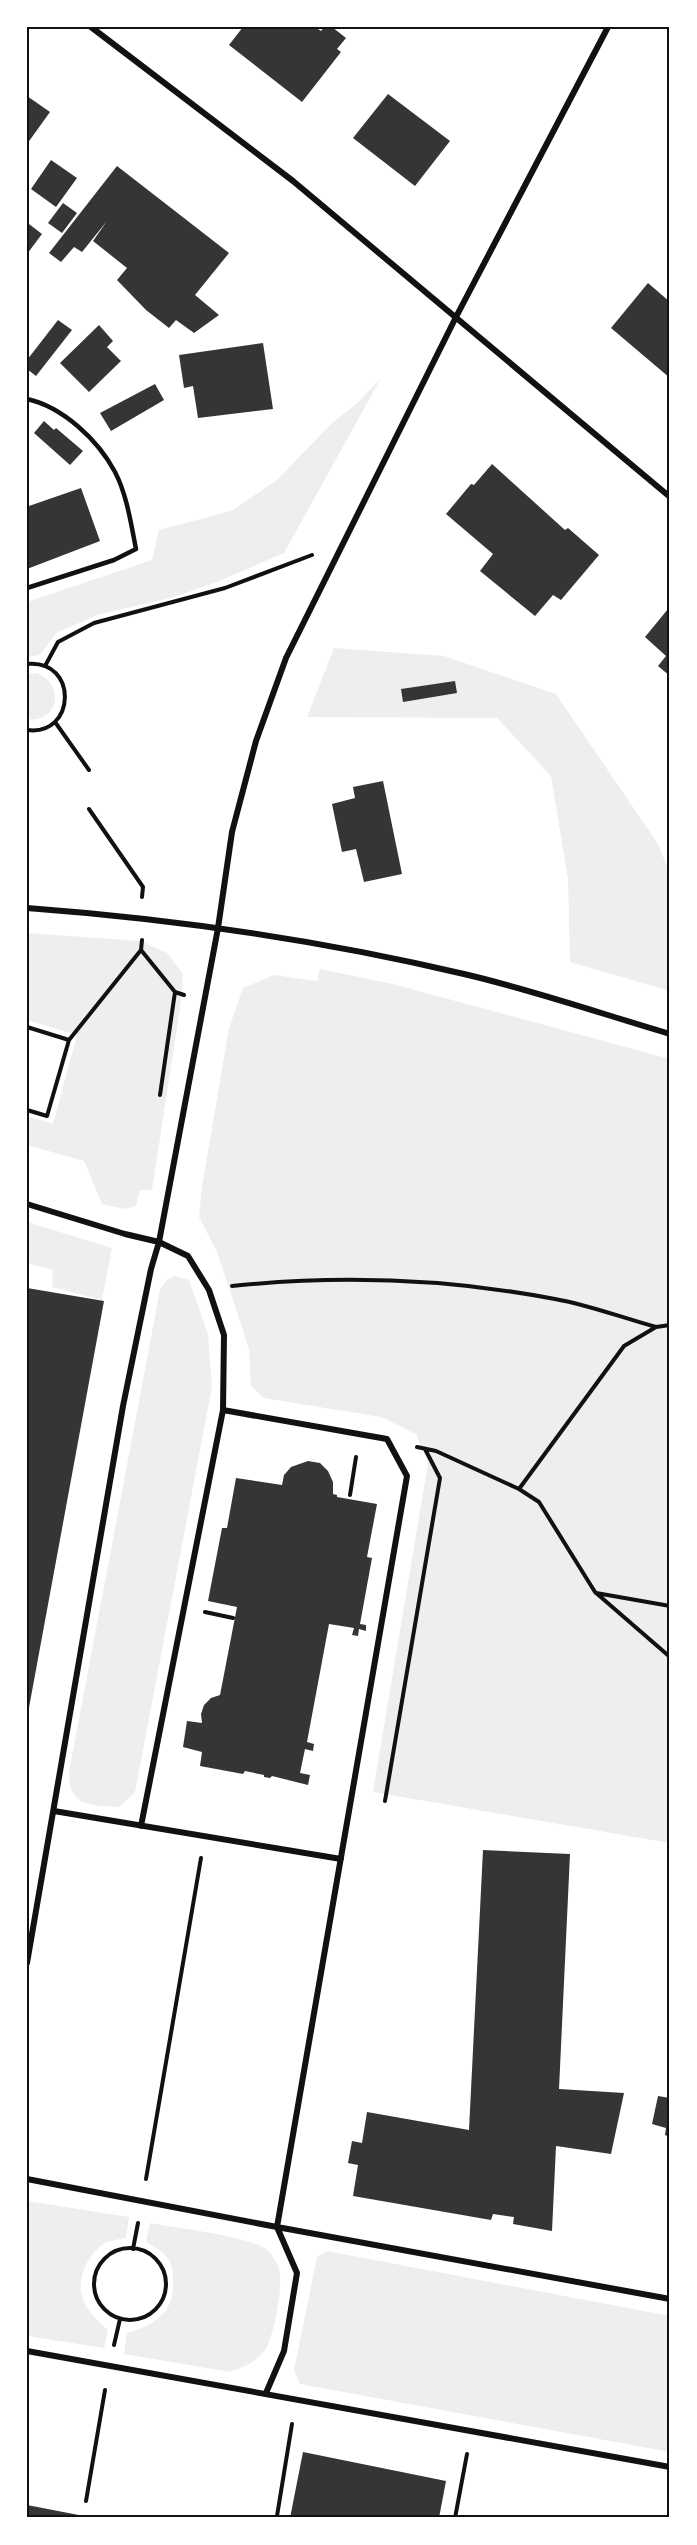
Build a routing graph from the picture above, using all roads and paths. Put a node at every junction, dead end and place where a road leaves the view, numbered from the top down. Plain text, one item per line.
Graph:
1 (91, 27) edge
2 (608, 27) edge
3 (456, 317) junction
4 (27, 399) edge
5 (670, 497) edge
6 (312, 555) dead end
7 (27, 588) edge
8 (27, 664) edge
9 (45, 666) junction
10 (55, 722) junction
11 (27, 730) edge
12 (89, 770) dead end
13 (89, 809) dead end
14 (142, 898) dead end
15 (27, 908) edge
16 (218, 928) junction
17 (143, 940) dead end
18 (141, 950) junction
19 (175, 992) junction
20 (186, 996) dead end
21 (27, 1027) edge
22 (670, 1034) edge
23 (69, 1040) junction
24 (159, 1105) dead end
25 (27, 1110) edge
26 (27, 1204) edge
27 (159, 1242) junction
28 (225, 1286) dead end
29 (670, 1325) edge
30 (656, 1327) junction
31 (223, 1410) junction
32 (387, 1439) junction
33 (425, 1449) junction
34 (357, 1450) dead end
35 (519, 1489) junction
36 (350, 1495) dead end
37 (595, 1592) junction
38 (670, 1606) edge
39 (670, 1657) edge
40 (385, 1801) dead end
41 (54, 1811) junction
42 (141, 1826) junction
43 (202, 1855) dead end
44 (340, 1859) junction
45 (27, 1963) edge
46 (27, 2179) edge
47 (146, 2183) dead end
48 (139, 2219) dead end
49 (277, 2228) junction
50 (133, 2249) junction
51 (670, 2299) edge
52 (120, 2319) junction
53 (27, 2351) edge
54 (113, 2352) dead end
55 (105, 2390) dead end
56 (266, 2393) junction
57 (292, 2424) dead end
58 (467, 2451) dead end
59 (670, 2467) edge
60 (86, 2501) dead end
61 (277, 2516) dead end
62 (455, 2518) edge

1 - 3 street
2 - 3 street
3 - 5 street
3 - 16 street
4 - 7 lane
6 - 9 path
8 - 9 path
9 - 10 path
10 - 11 path
10 - 12 path
13 - 14 path
15 - 16 street
16 - 22 street
16 - 27 street
17 - 18 path
18 - 19 path
18 - 23 path
19 - 20 path
19 - 24 path
21 - 23 path
23 - 25 path
26 - 27 street
27 - 31 street
27 - 41 street
28 - 30 path
29 - 30 path
30 - 35 path
31 - 32 street
31 - 42 street
32 - 33 path
32 - 44 street
33 - 35 path
33 - 40 path
34 - 36 path
35 - 37 path
37 - 38 path
37 - 39 path
41 - 42 street
41 - 45 street
42 - 44 street
43 - 47 path
44 - 49 street
46 - 49 street
48 - 50 path
49 - 51 street
49 - 56 street
50 - 52 path
50 - 52 path
52 - 54 path
53 - 56 street
55 - 60 path
56 - 59 street
57 - 61 path
58 - 62 path

